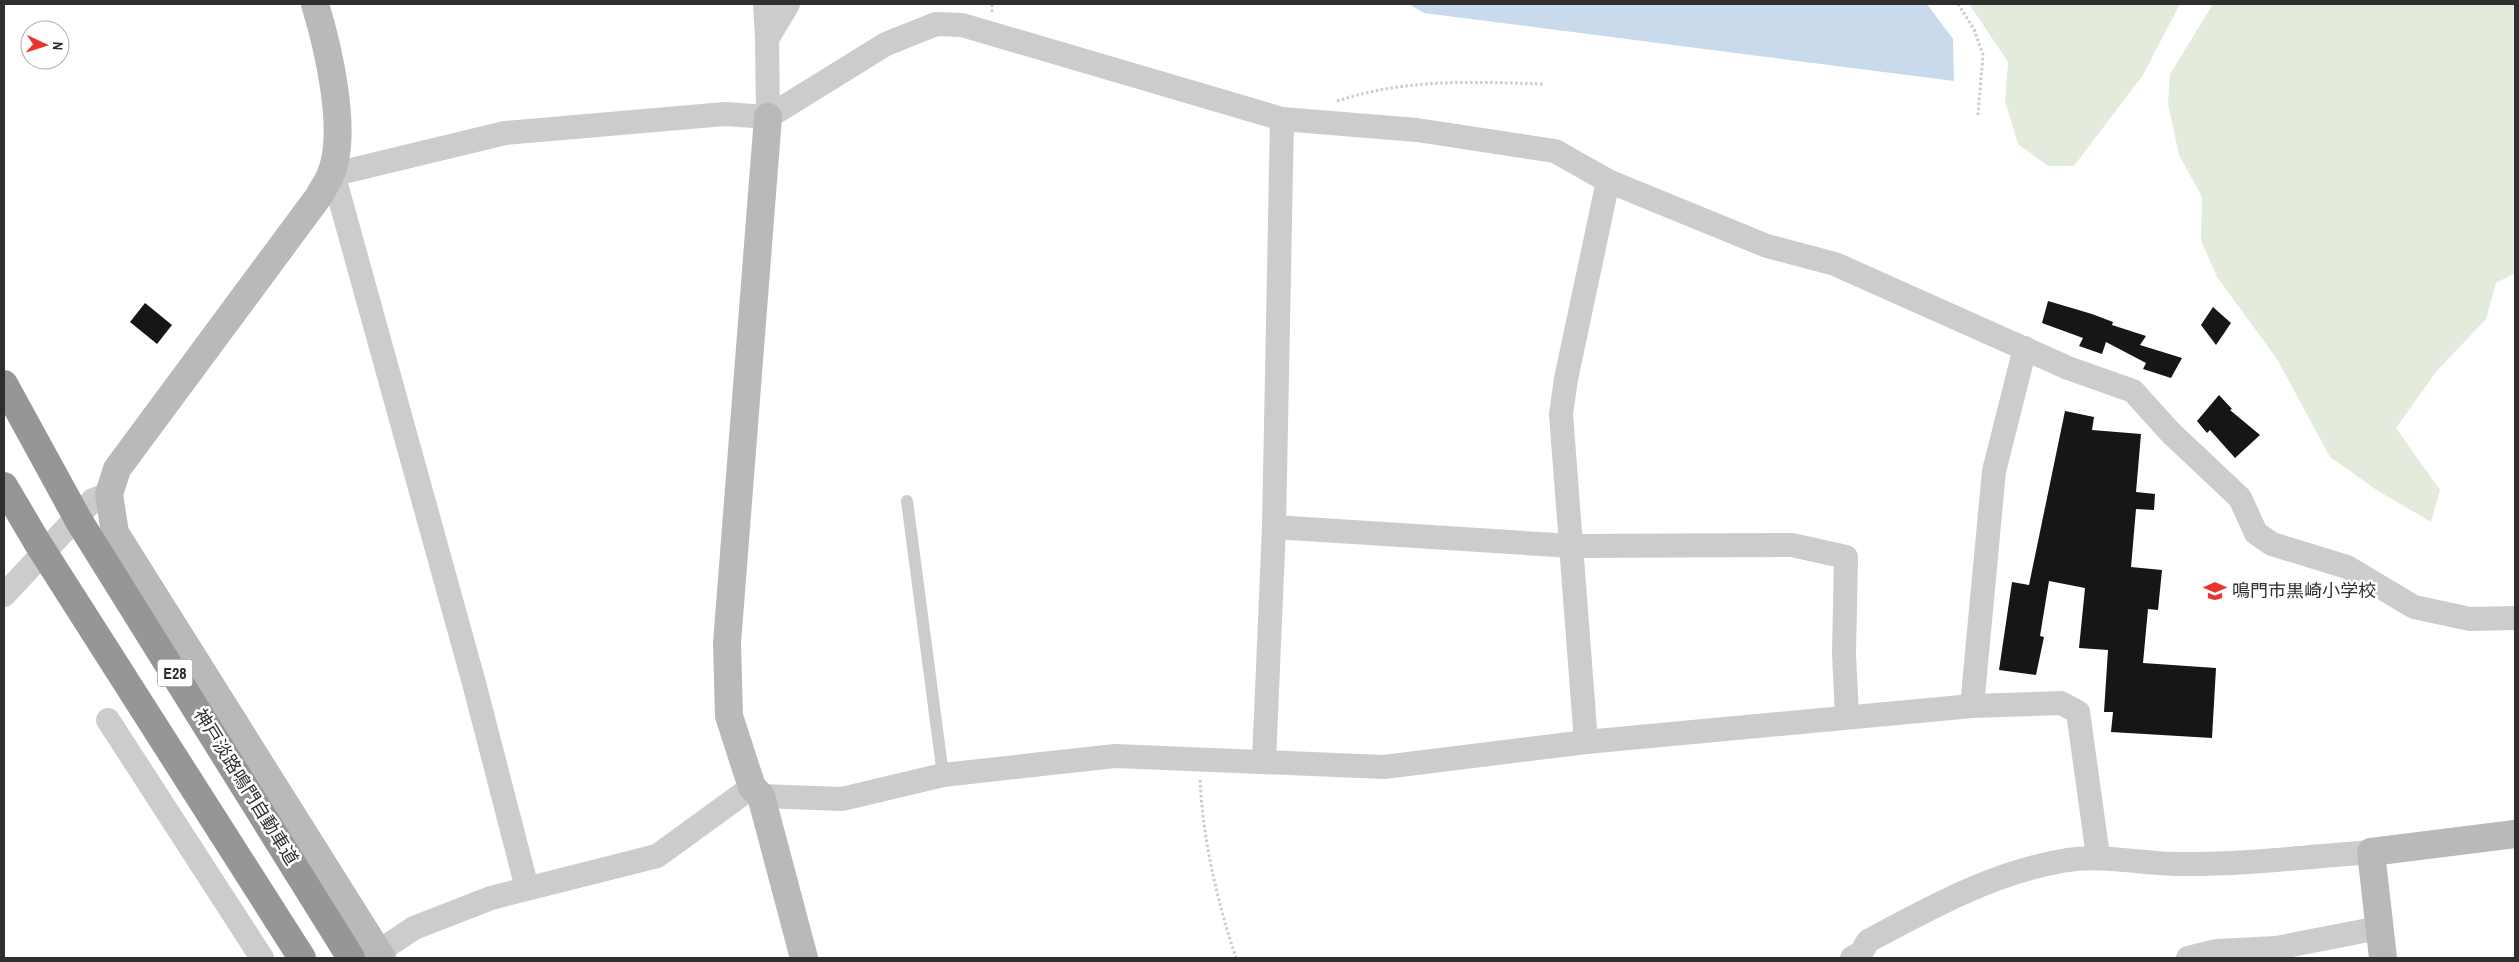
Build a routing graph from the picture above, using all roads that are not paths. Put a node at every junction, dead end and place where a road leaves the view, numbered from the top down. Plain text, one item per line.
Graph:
1 (315, 4) edge
2 (765, 4) edge
3 (788, 4) edge
4 (767, 39) junction
5 (768, 117) junction
6 (1282, 119) junction
7 (331, 175) junction
8 (1608, 181) junction
9 (2025, 348) junction
10 (4, 384) edge
11 (4, 486) edge
12 (109, 494) junction
13 (907, 501) dead end
14 (1274, 527) junction
15 (1572, 546) junction
16 (4, 595) edge
17 (2515, 618) edge
18 (1972, 706) junction
19 (1847, 716) junction
20 (108, 720) dead end
21 (1586, 742) junction
22 (1264, 761) junction
23 (943, 775) junction
24 (757, 792) junction
25 (2515, 834) edge
26 (2371, 852) junction
27 (2098, 856) junction
28 (526, 888) junction
29 (2379, 928) junction
30 (375, 956) edge
31 (262, 958) edge
32 (302, 958) edge
33 (351, 958) edge
34 (804, 958) edge
35 (1852, 958) edge
36 (2188, 958) edge
37 (2383, 958) edge

1 - 7 street
2 - 4 street
3 - 4 street
4 - 5 street
5 - 6 street
5 - 7 street
5 - 24 street
6 - 8 street
6 - 14 street
7 - 12 street
7 - 28 street
8 - 9 street
8 - 15 street
9 - 17 street
9 - 18 street
10 - 33 highway, 神戸淡路鳴門自動車道 / E28, bridge
11 - 32 highway, E28, bridge
12 - 16 street
12 - 30 street
13 - 23 lane
14 - 15 street
14 - 22 street
15 - 19 street
15 - 21 street
18 - 19 street
18 - 27 street
19 - 21 street
20 - 31 street
21 - 22 street
22 - 23 street
23 - 24 street
24 - 28 street
24 - 34 street
25 - 26 street
26 - 27 street
26 - 29 street
27 - 35 street
28 - 30 street
29 - 36 street
29 - 37 street

